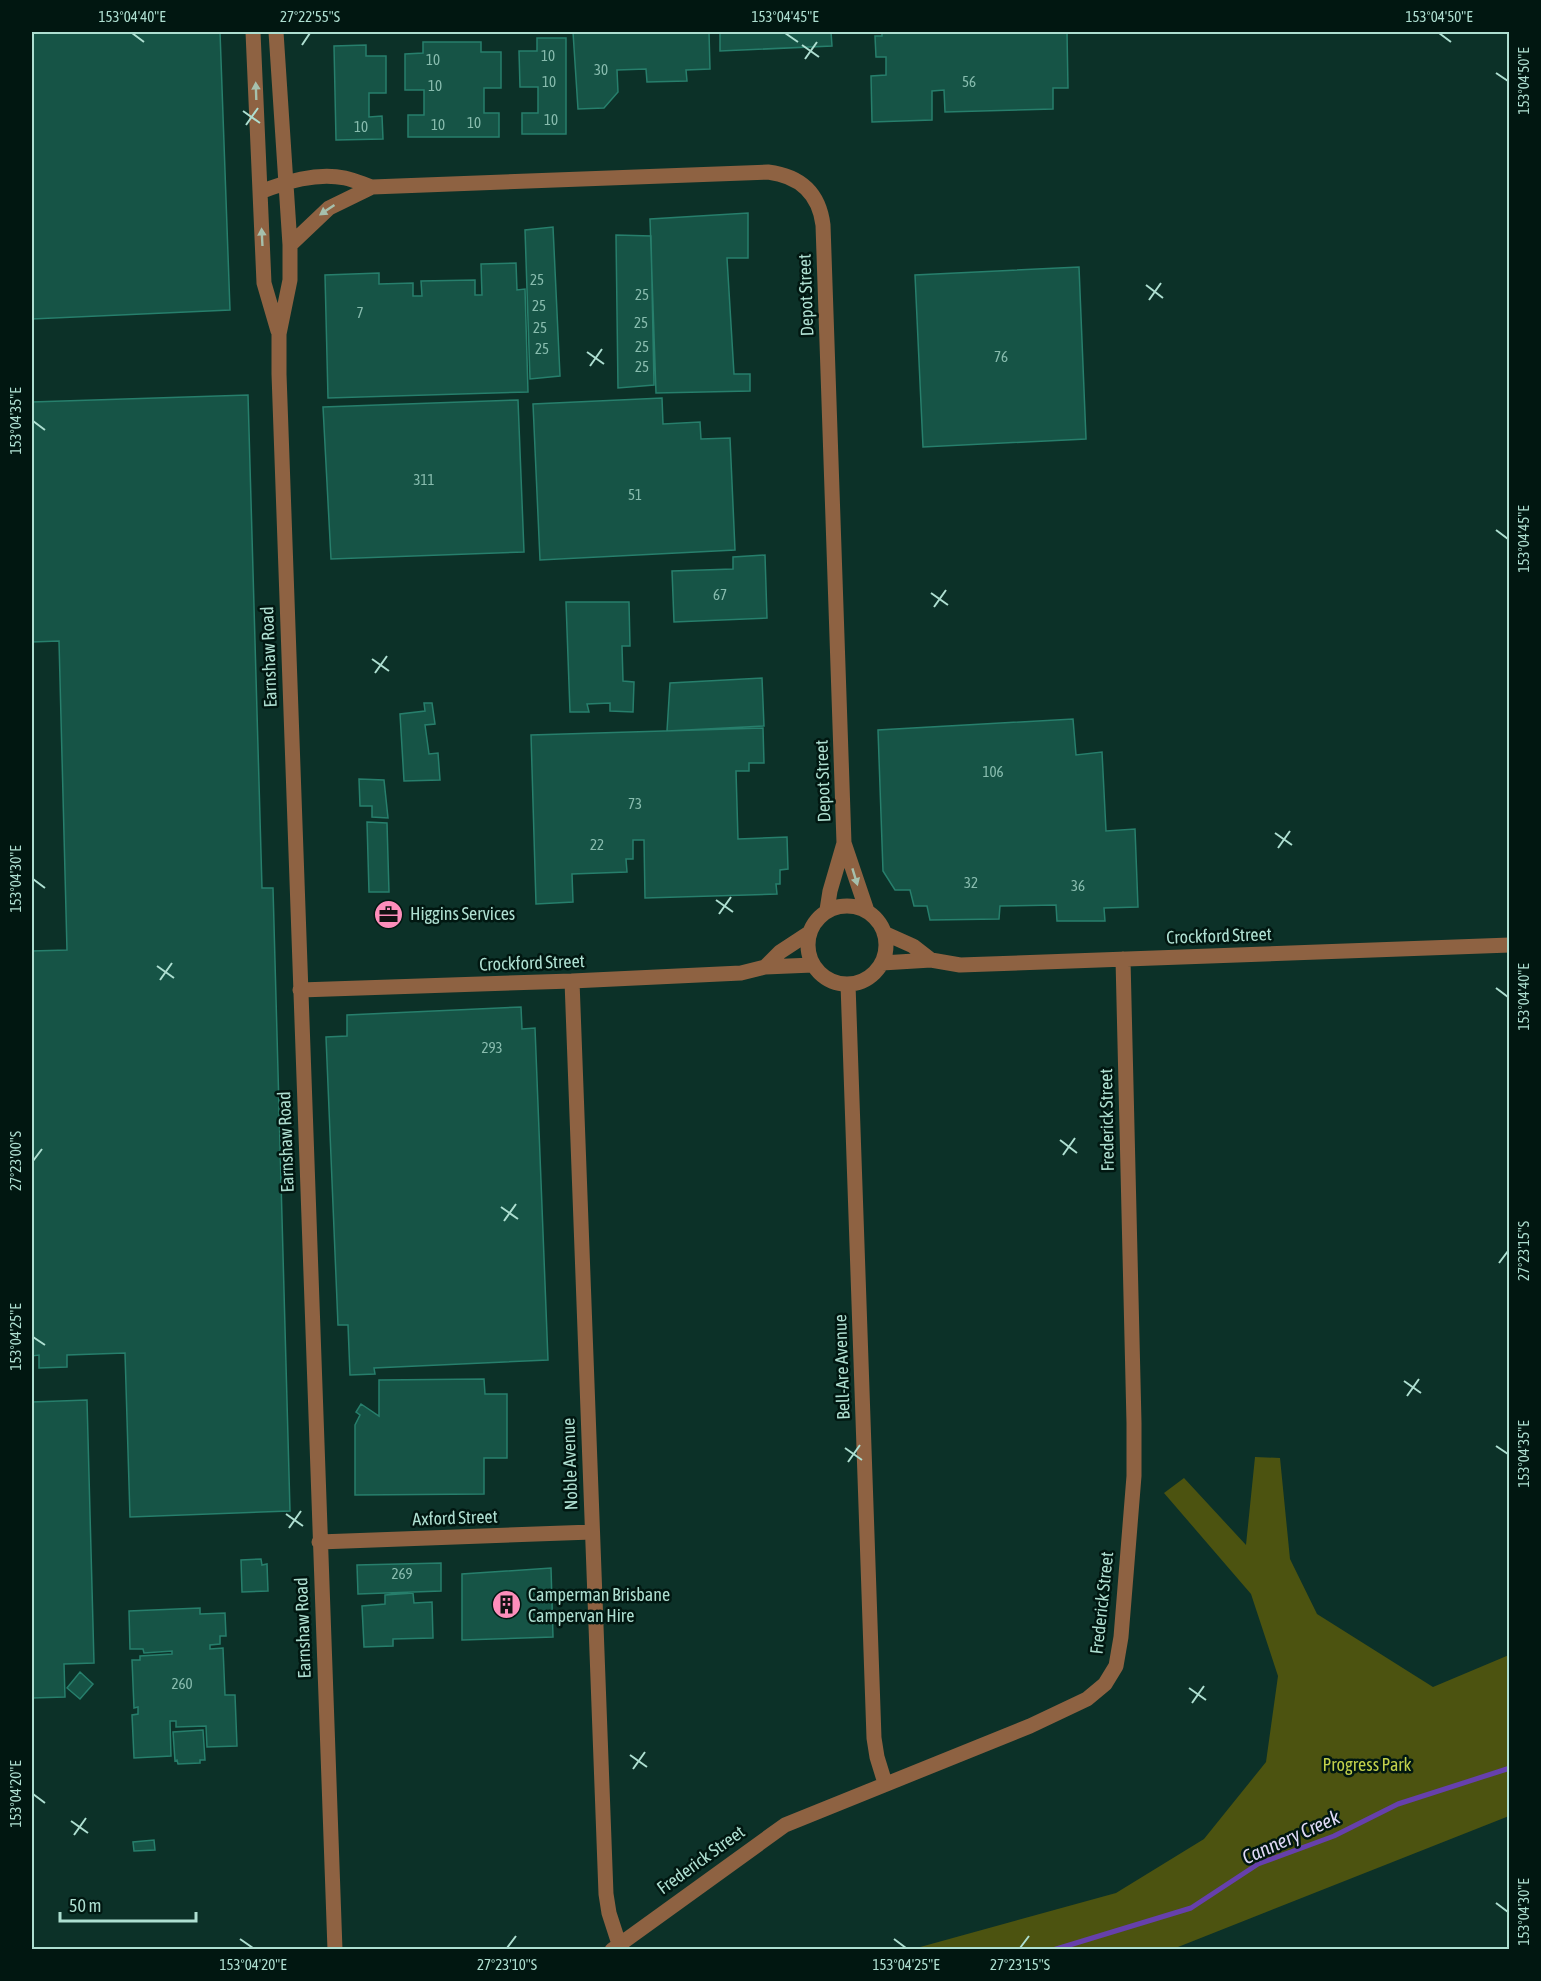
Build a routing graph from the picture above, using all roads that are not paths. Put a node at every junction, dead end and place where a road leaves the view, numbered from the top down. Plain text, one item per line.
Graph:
1 (253, 32) edge
2 (276, 32) edge
3 (285, 183) junction
4 (372, 187) junction
5 (260, 192) junction
6 (290, 245) junction
7 (279, 334) junction
8 (844, 843) junction
9 (827, 910) junction
10 (867, 911) junction
11 (809, 933) junction
12 (884, 933) junction
13 (1509, 945) edge
14 (1123, 959) junction
15 (931, 960) junction
16 (882, 963) junction
17 (813, 965) junction
18 (765, 967) junction
19 (572, 981) junction
20 (848, 984) junction
21 (300, 990) junction
22 (592, 1532) junction
23 (319, 1542) junction
24 (885, 1783) junction
25 (616, 1947) edge
26 (334, 1950) edge

5 -> 1 street, Earnshaw Road
2 - 3 street, Earnshaw Road
3 - 4 street, Depot Street
3 - 5 street, Depot Street
3 - 6 street, Earnshaw Road
4 -> 6 street, Depot Street
4 - 8 street, Depot Street
7 -> 5 street, Earnshaw Road
6 - 7 street, Earnshaw Road
7 - 21 street, Earnshaw Road
8 - 9 street, Depot Street
8 -> 10 street, Depot Street
9 - 10 street
9 - 11 street
10 - 12 street
11 - 17 street
11 - 18 street, Crockford Street
12 - 15 street, Crockford Street
12 - 16 street
13 - 14 street, Crockford Street
14 - 15 street, Crockford Street
14 - 24 street, Frederick Street
15 - 16 street, Crockford Street
16 - 20 street
17 - 18 street, Crockford Street
17 - 20 street
18 - 19 street, Crockford Street
19 - 21 street, Crockford Street
19 - 22 street, Noble Avenue
20 - 24 street, Bell-Are Avenue
21 - 23 street, Earnshaw Road
22 - 23 street, Axford Street
22 - 25 street, Noble Avenue
23 - 26 street, Earnshaw Road
24 - 25 street, Frederick Street

